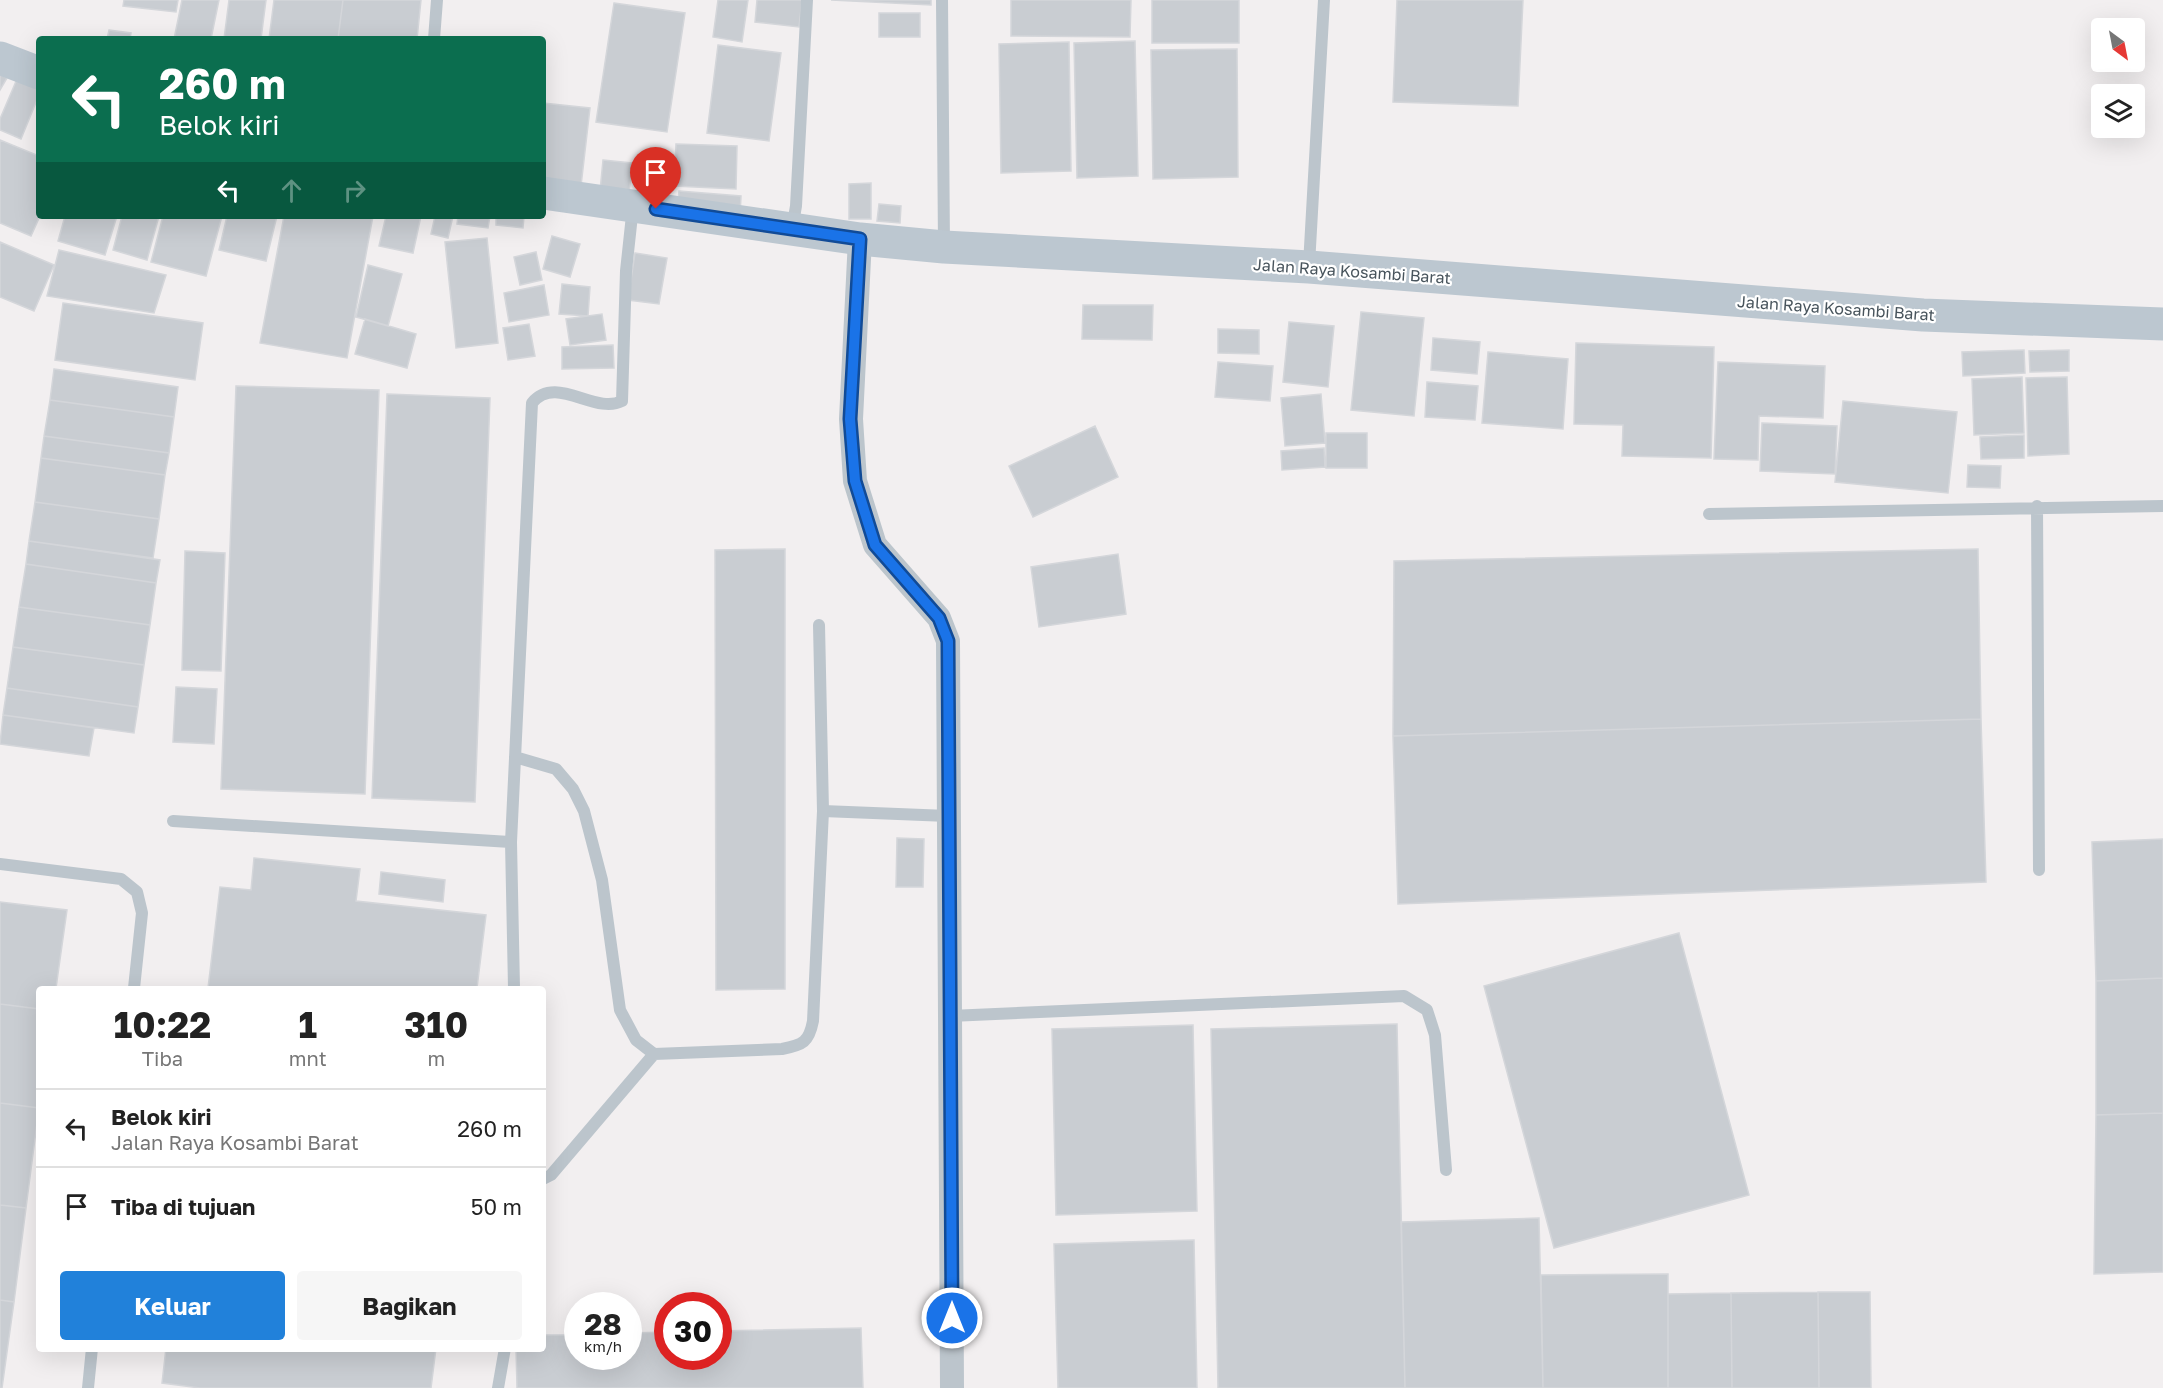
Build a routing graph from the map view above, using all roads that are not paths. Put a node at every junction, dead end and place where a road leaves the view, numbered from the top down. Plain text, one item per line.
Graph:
1 (437, 0) edge
2 (807, 0) edge
3 (942, 0) edge
4 (1324, 0) edge
5 (434, 36) edge
6 (0, 58) edge
7 (36, 72) edge
8 (546, 193) edge
9 (633, 206) junction
10 (792, 229) junction
11 (860, 239) junction
12 (944, 247) junction
13 (1309, 267) junction
14 (2163, 324) edge
15 (2037, 506) junction
16 (2163, 506) edge
17 (1709, 514) dead end
18 (819, 625) dead end
19 (515, 757) junction
20 (823, 811) junction
21 (948, 816) junction
22 (174, 821) dead end
23 (511, 842) junction
24 (0, 864) edge
25 (2039, 870) dead end
26 (134, 986) edge
27 (514, 986) edge
28 (950, 1016) junction
29 (654, 1054) junction
30 (1446, 1170) dead end
31 (546, 1178) edge
32 (92, 1352) edge
33 (504, 1352) edge
34 (88, 1388) edge
35 (498, 1388) edge
36 (952, 1388) edge

1 - 5 lane
2 - 10 lane
3 - 12 lane
4 - 13 lane
6 - 7 main road
8 - 9 main road, Jalan Raya Kosambi Barat
9 - 10 main road, Jalan Raya Kosambi Barat
9 - 19 lane
10 - 11 main road, Jalan Raya Kosambi Barat
11 - 12 main road, Jalan Raya Kosambi Barat
11 - 21 street
12 - 13 main road, Jalan Raya Kosambi Barat
13 - 14 main road, Jalan Raya Kosambi Barat
15 - 16 lane
15 - 17 lane
15 - 25 lane
18 - 20 lane
19 - 23 lane
19 - 29 lane
20 - 21 lane
20 - 29 lane
21 - 28 street
22 - 23 lane
23 - 27 lane
24 - 26 lane
28 - 30 lane
28 - 36 street
29 - 31 lane
32 - 34 lane
33 - 35 lane

